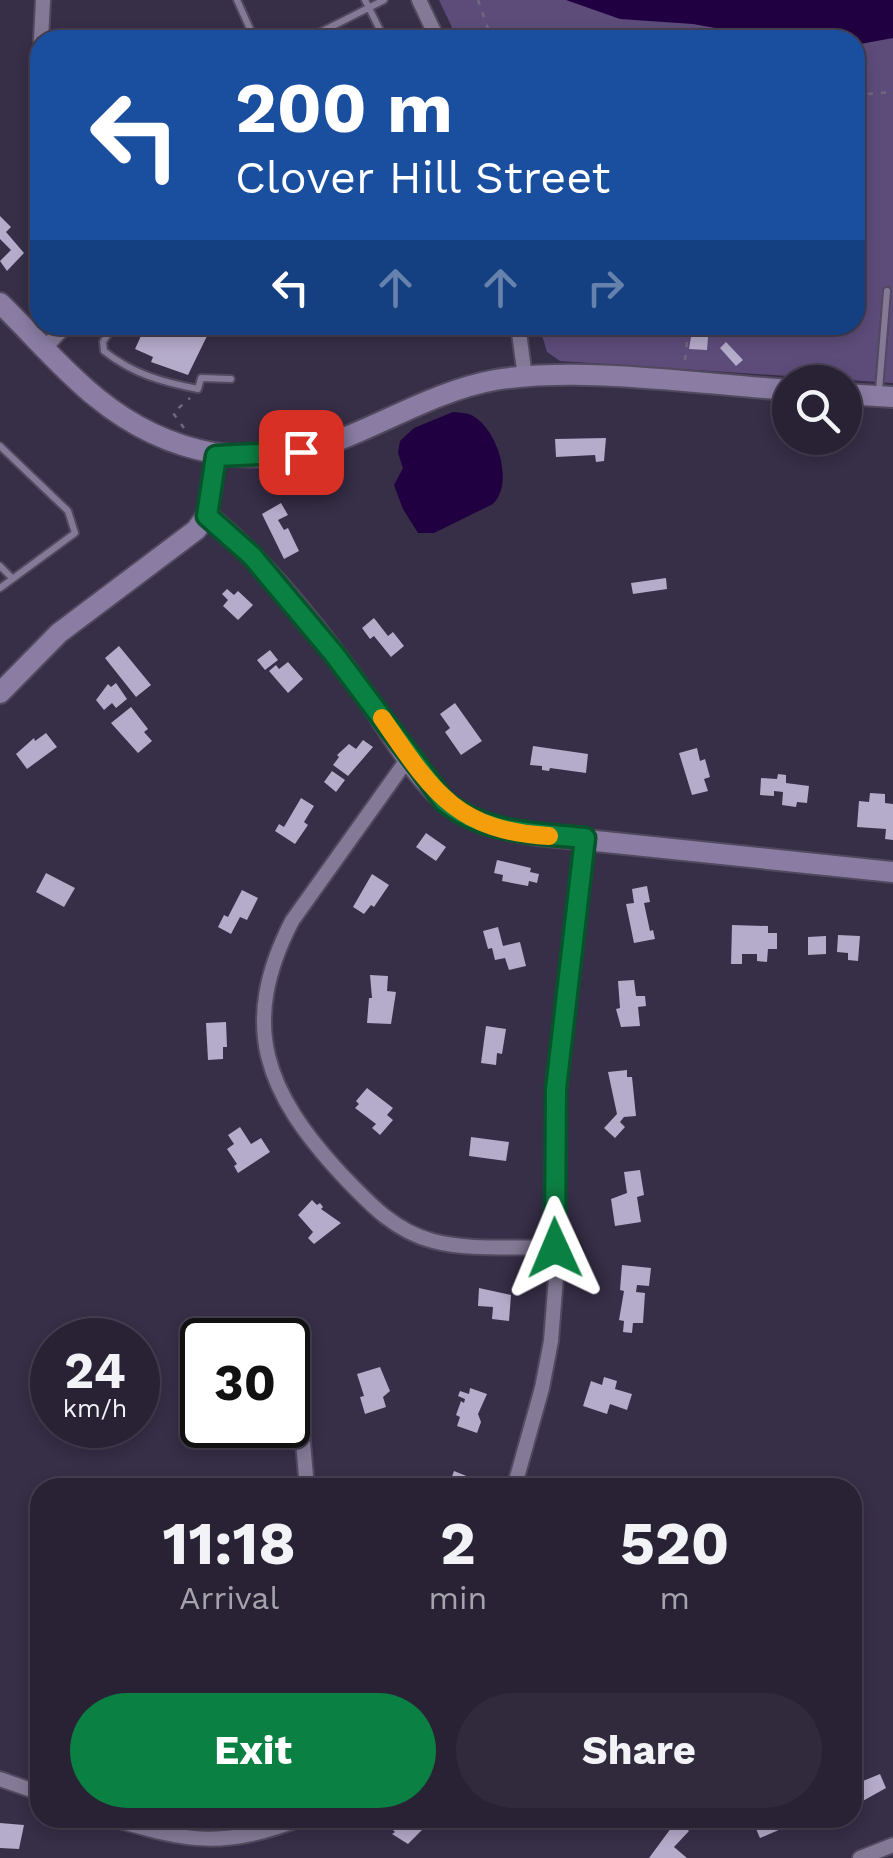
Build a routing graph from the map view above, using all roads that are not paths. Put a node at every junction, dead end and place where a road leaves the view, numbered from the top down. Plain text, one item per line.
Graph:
1 (43, 0) edge
2 (237, 0) edge
3 (384, 0) edge
4 (420, 0) edge
5 (367, 4) edge
6 (42, 30) edge
7 (251, 30) edge
8 (326, 30) edge
9 (380, 30) edge
10 (434, 30) edge
11 (887, 290) dead end
12 (0, 302) edge
13 (30, 333) edge
14 (32, 335) edge
15 (57, 335) edge
16 (107, 335) edge
17 (519, 335) edge
18 (45, 348) junction
19 (524, 377) junction
20 (231, 379) dead end
21 (772, 389) edge
22 (886, 397) edge
23 (0, 446) edge
24 (216, 456) junction
25 (207, 516) junction
26 (0, 566) edge
27 (12, 578) junction
28 (0, 588) edge
29 (0, 693) edge
30 (408, 756) junction
31 (585, 838) junction
32 (893, 872) edge
33 (555, 1248) junction
34 (303, 1448) edge
35 (306, 1478) edge
36 (517, 1478) edge
37 (0, 1778) edge
38 (30, 1789) edge
39 (148, 1828) edge
40 (276, 1828) edge
41 (893, 1845) edge
42 (860, 1858) edge

1 - 6 street
2 - 7 lane
3 - 5 lane
4 - 10 street
5 - 8 lane
5 - 9 lane
11 - 22 lane
12 - 13 street
14 - 18 street
15 - 18 street
16 - 20 lane
17 - 19 street
18 - 24 street
19 - 21 street
19 - 24 street
23 - 27 lane
24 - 25 street
25 - 29 street
25 - 30 street
26 - 27 lane
27 - 28 lane
30 - 31 street
30 - 33 street
31 - 32 street
31 - 33 street
33 - 36 street
34 - 35 street
37 - 38 street
39 - 40 street
41 - 42 street

